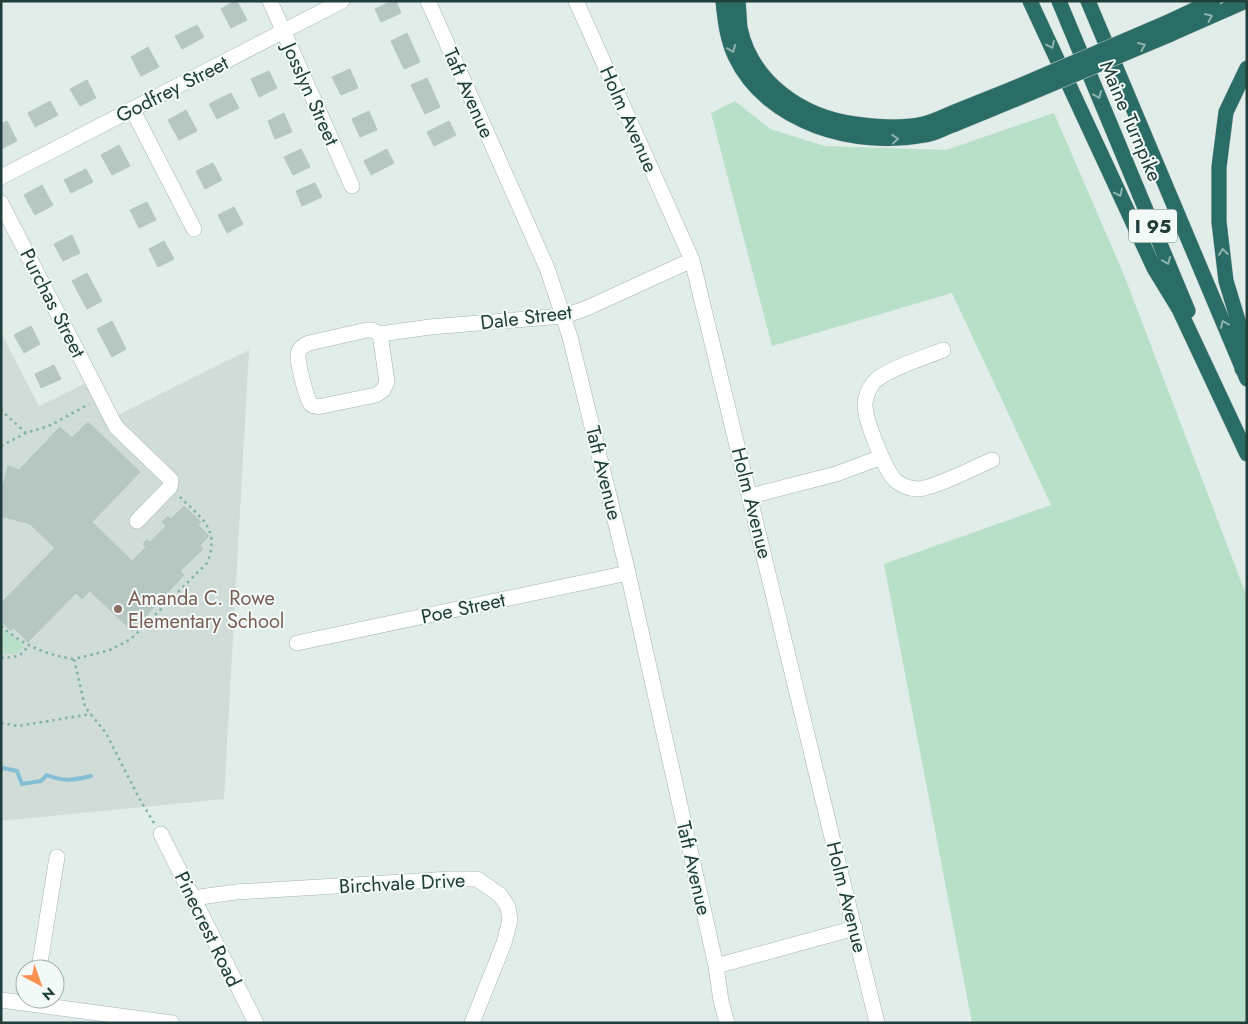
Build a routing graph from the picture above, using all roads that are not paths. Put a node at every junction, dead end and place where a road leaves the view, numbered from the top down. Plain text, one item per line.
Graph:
1 (270, 1) edge
2 (342, 1) edge
3 (428, 1) edge
4 (576, 1) edge
5 (723, 1) edge
6 (738, 1) edge
7 (1030, 1) edge
8 (1059, 1) edge
9 (1088, 1) edge
10 (1213, 1) edge
11 (1246, 1) edge
12 (1169, 28) junction
13 (283, 32) junction
14 (1247, 68) edge
15 (1014, 94) junction
16 (132, 110) junction
17 (1, 177) edge
18 (352, 186) dead end
19 (1, 203) edge
20 (194, 229) dead end
21 (692, 260) junction
22 (564, 316) junction
23 (380, 334) junction
24 (943, 350) dead end
25 (1245, 374) edge
26 (1247, 452) edge
27 (882, 457) junction
28 (992, 460) dead end
29 (750, 496) junction
30 (137, 521) dead end
31 (628, 574) junction
32 (297, 643) dead end
33 (161, 834) road end
34 (57, 857) dead end
35 (193, 898) junction
36 (855, 928) junction
37 (41, 959) edge
38 (716, 966) junction
39 (1, 1000) edge
40 (15, 1001) edge
41 (65, 1008) edge
42 (124, 1020) edge
43 (172, 1023) edge
44 (256, 1023) edge
45 (472, 1023) edge
46 (727, 1023) edge
47 (877, 1023) edge

1 - 13 street, Josslyn Street
2 - 13 street, Godfrey Street
3 - 22 street, Taft Avenue
4 - 21 street, Holm Avenue
5 -> 15 highway
6 - 15 highway
7 -> 26 highway
8 -> 26 highway, Maine Turnpike / I 95
25 -> 9 highway, Maine Turnpike / I 95
10 - 12 highway
12 -> 11 highway
12 - 15 highway, bridge
13 - 16 street, Godfrey Street
13 - 18 street, Josslyn Street
25 -> 14 highway
16 - 17 street, Godfrey Street
16 - 20 street
19 - 30 street, Purchas Street
21 - 22 street, Dale Street
21 - 29 street, Holm Avenue
22 - 23 street, Dale Street
22 - 31 street, Taft Avenue
23 - 23 street
24 - 27 street
27 - 28 street
27 - 29 street
29 - 36 street, Holm Avenue
31 - 32 street, Poe Street
31 - 38 street, Taft Avenue
33 - 35 street, Pinecrest Road
34 - 37 street
35 - 44 street, Pinecrest Road
35 - 45 street, Birchvale Drive
36 - 38 street
36 - 47 street, Holm Avenue
38 - 46 street, Taft Avenue
39 - 40 street
41 - 42 street
42 - 43 street

